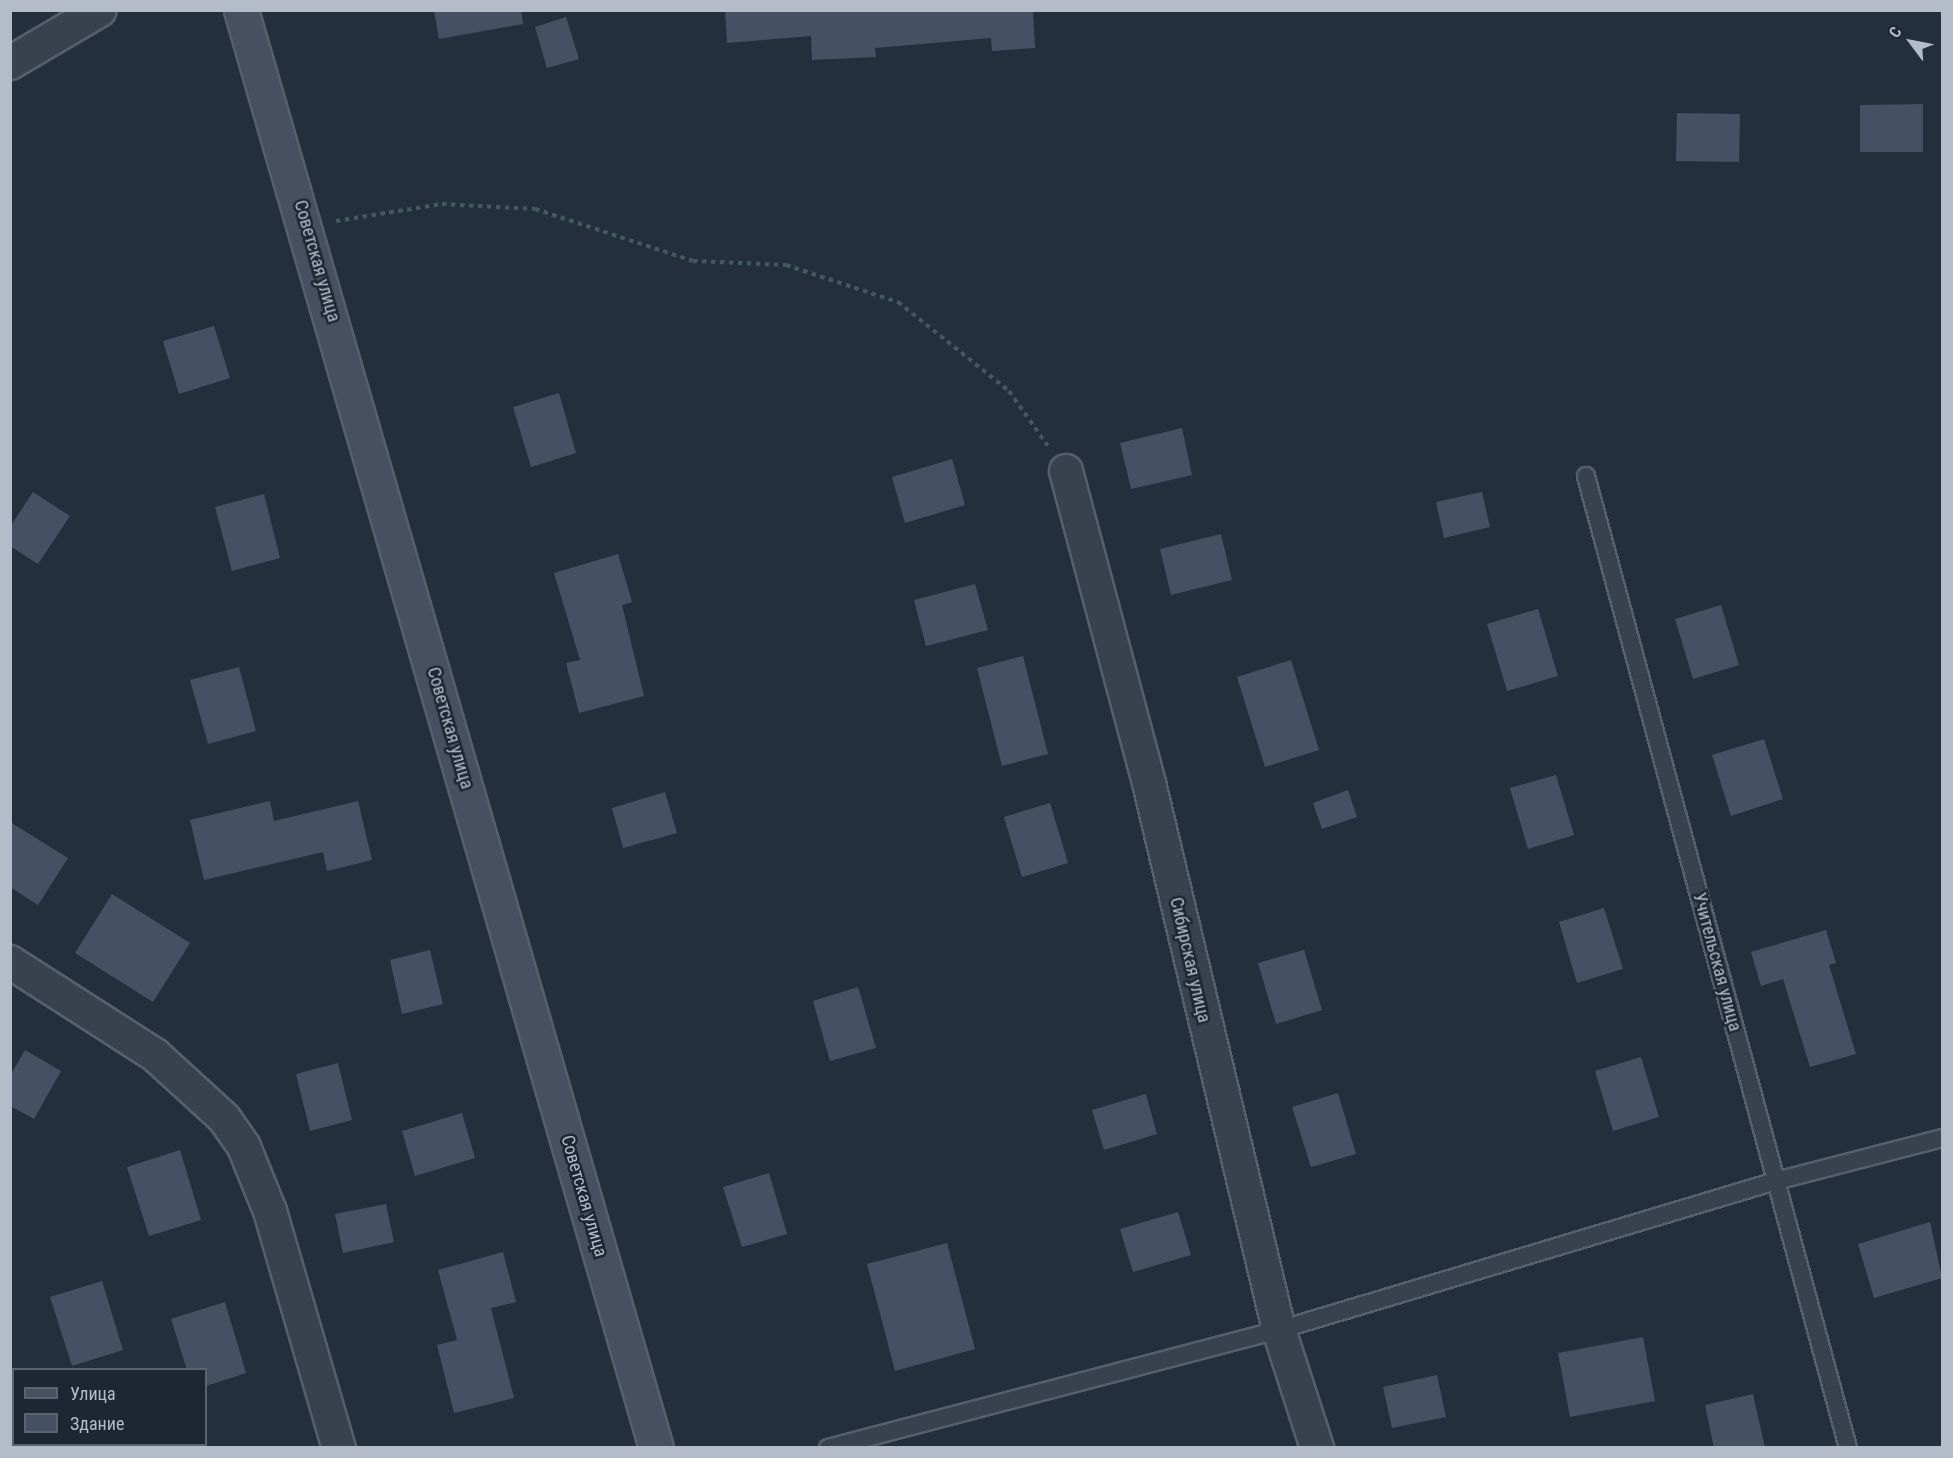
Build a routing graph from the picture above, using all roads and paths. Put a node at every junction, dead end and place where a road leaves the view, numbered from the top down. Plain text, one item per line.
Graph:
1 (100, 10) edge
2 (241, 10) edge
3 (10, 63) edge
4 (307, 225) junction
5 (1066, 471) joint
6 (1586, 476) dead end
7 (10, 962) edge
8 (1942, 1138) edge
9 (1776, 1181) junction
10 (1279, 1330) junction
11 (339, 1448) edge
12 (656, 1448) edge
13 (828, 1448) edge
14 (1317, 1448) edge
15 (1848, 1448) edge

1 - 3 street
2 - 4 main road, Советская улица
4 - 5 path
4 - 12 main road, Советская улица
5 - 10 street, Сибирская улица
6 - 9 lane, Учительская улица
7 - 11 street
8 - 9 lane
9 - 10 lane
9 - 15 lane, Учительская улица
10 - 13 lane
10 - 14 street, Сибирская улица

